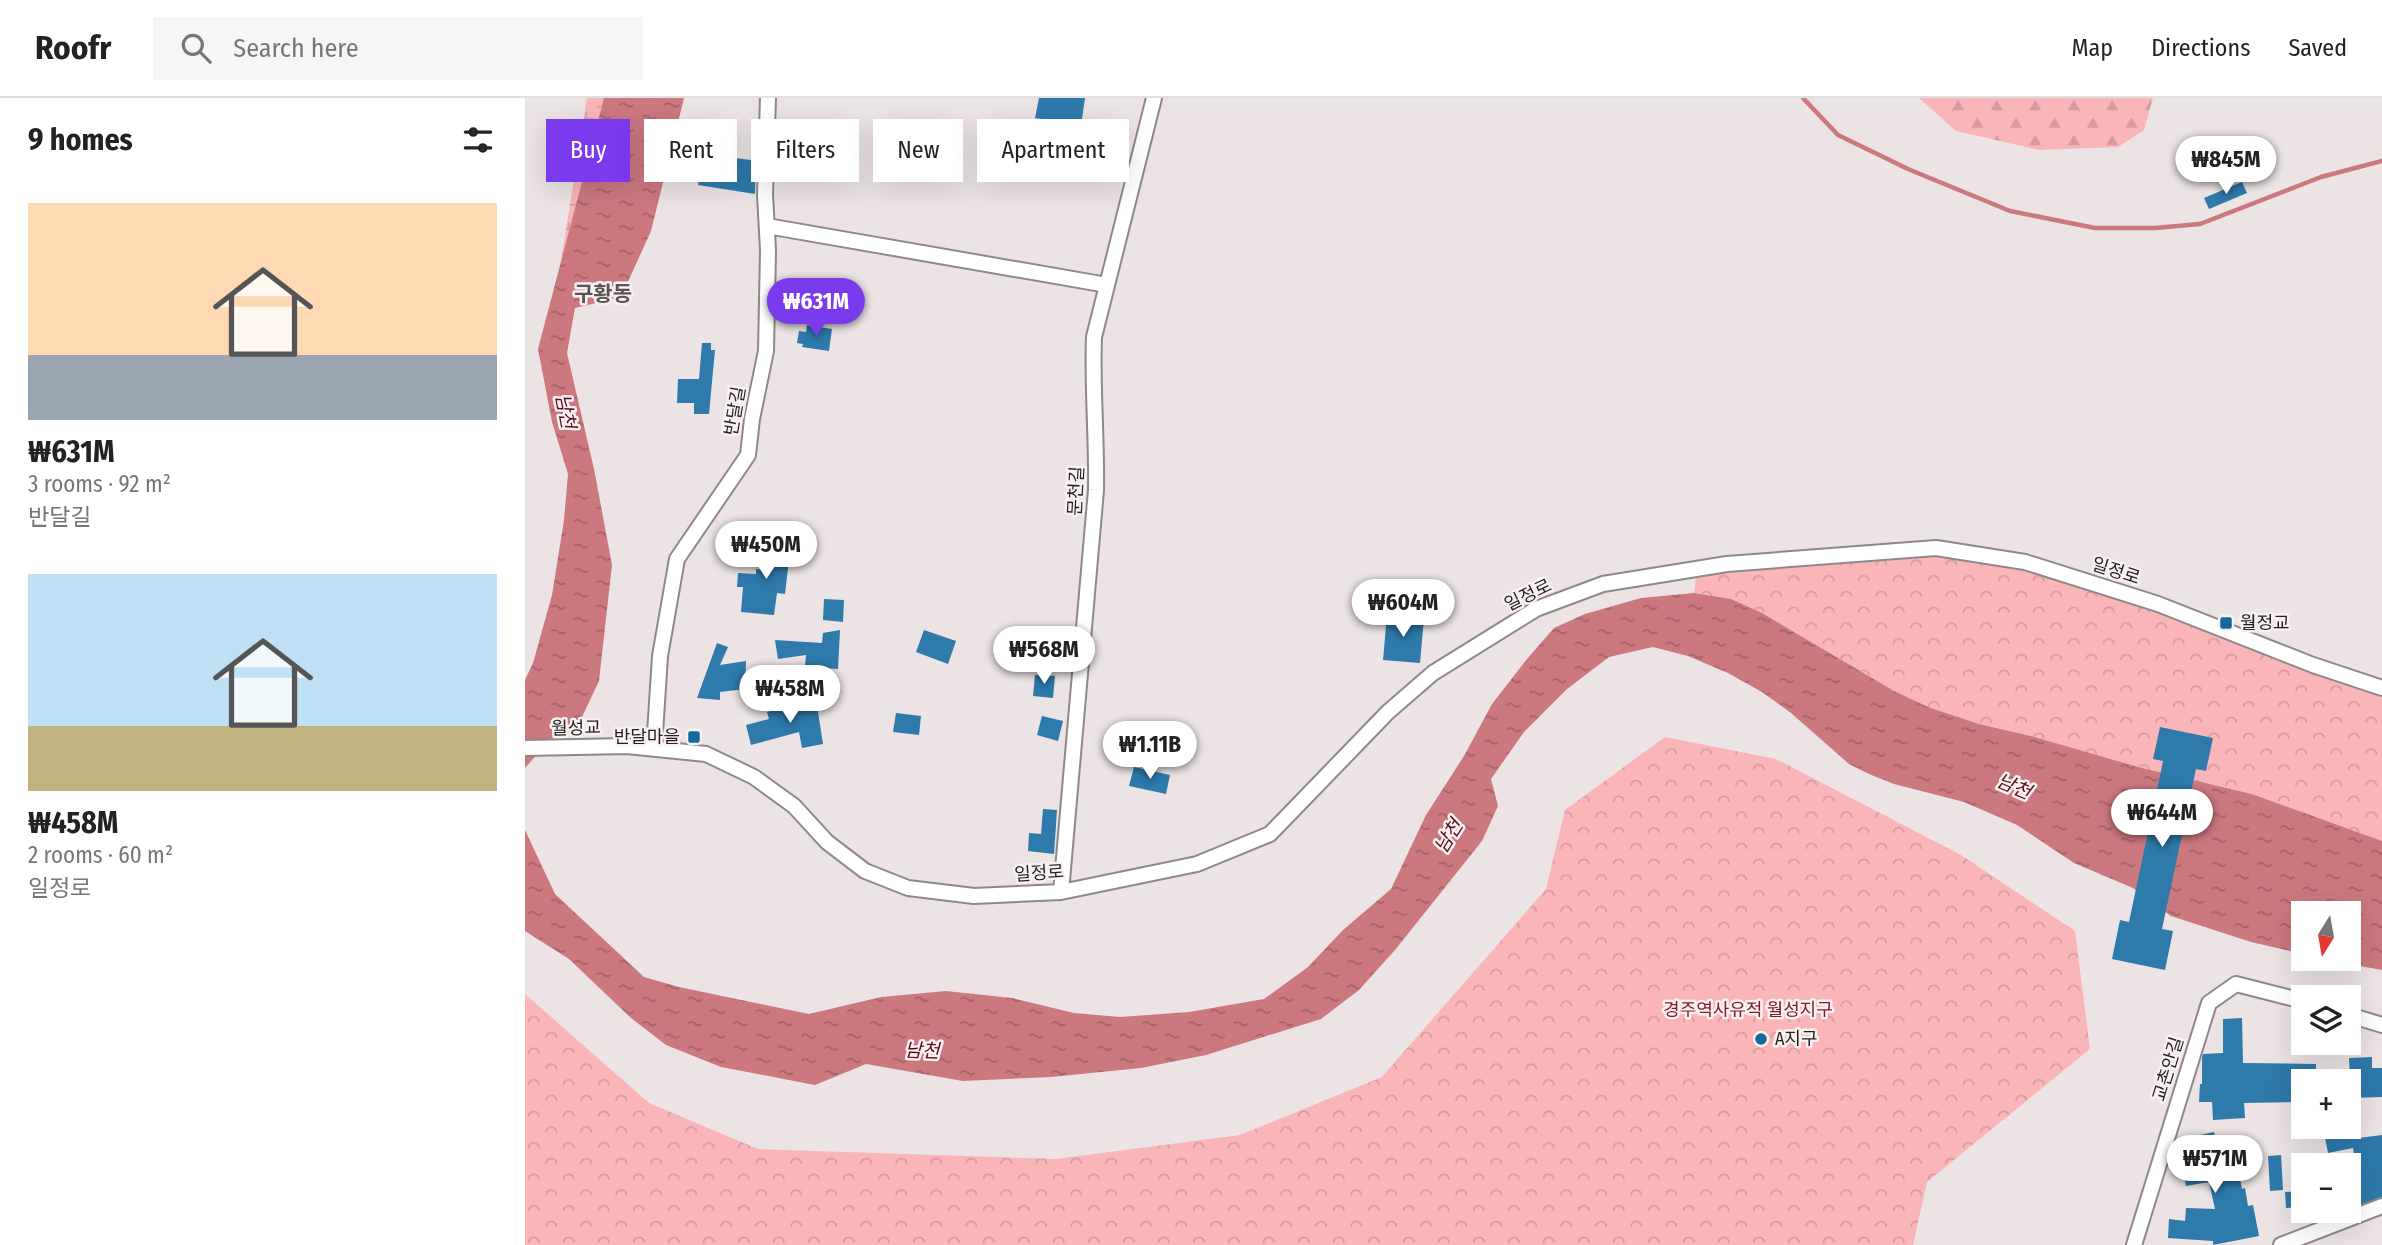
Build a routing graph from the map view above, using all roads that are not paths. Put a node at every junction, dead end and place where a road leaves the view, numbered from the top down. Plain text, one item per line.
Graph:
1 (768, 98) edge
2 (1154, 98) edge
3 (767, 226) junction
4 (1107, 285) junction
5 (2382, 688) edge
6 (627, 746) joint
7 (525, 748) edge
8 (654, 749) junction
9 (1061, 892) junction
10 (2291, 998) edge
11 (2361, 1019) edge
12 (2382, 1025) edge
13 (2382, 1206) edge
14 (2134, 1245) edge
15 (2281, 1245) edge

1 - 3 street, 반달길
2 - 4 street, 문천길
3 - 4 street
3 - 8 street, 반달길
4 - 9 street, 문천길
5 - 9 street, 일정로
6 - 7 street, 월성교
6 - 8 street, 일정로
8 - 9 street, 일정로
10 - 14 street, 교촌안길
11 - 12 street
13 - 15 street

